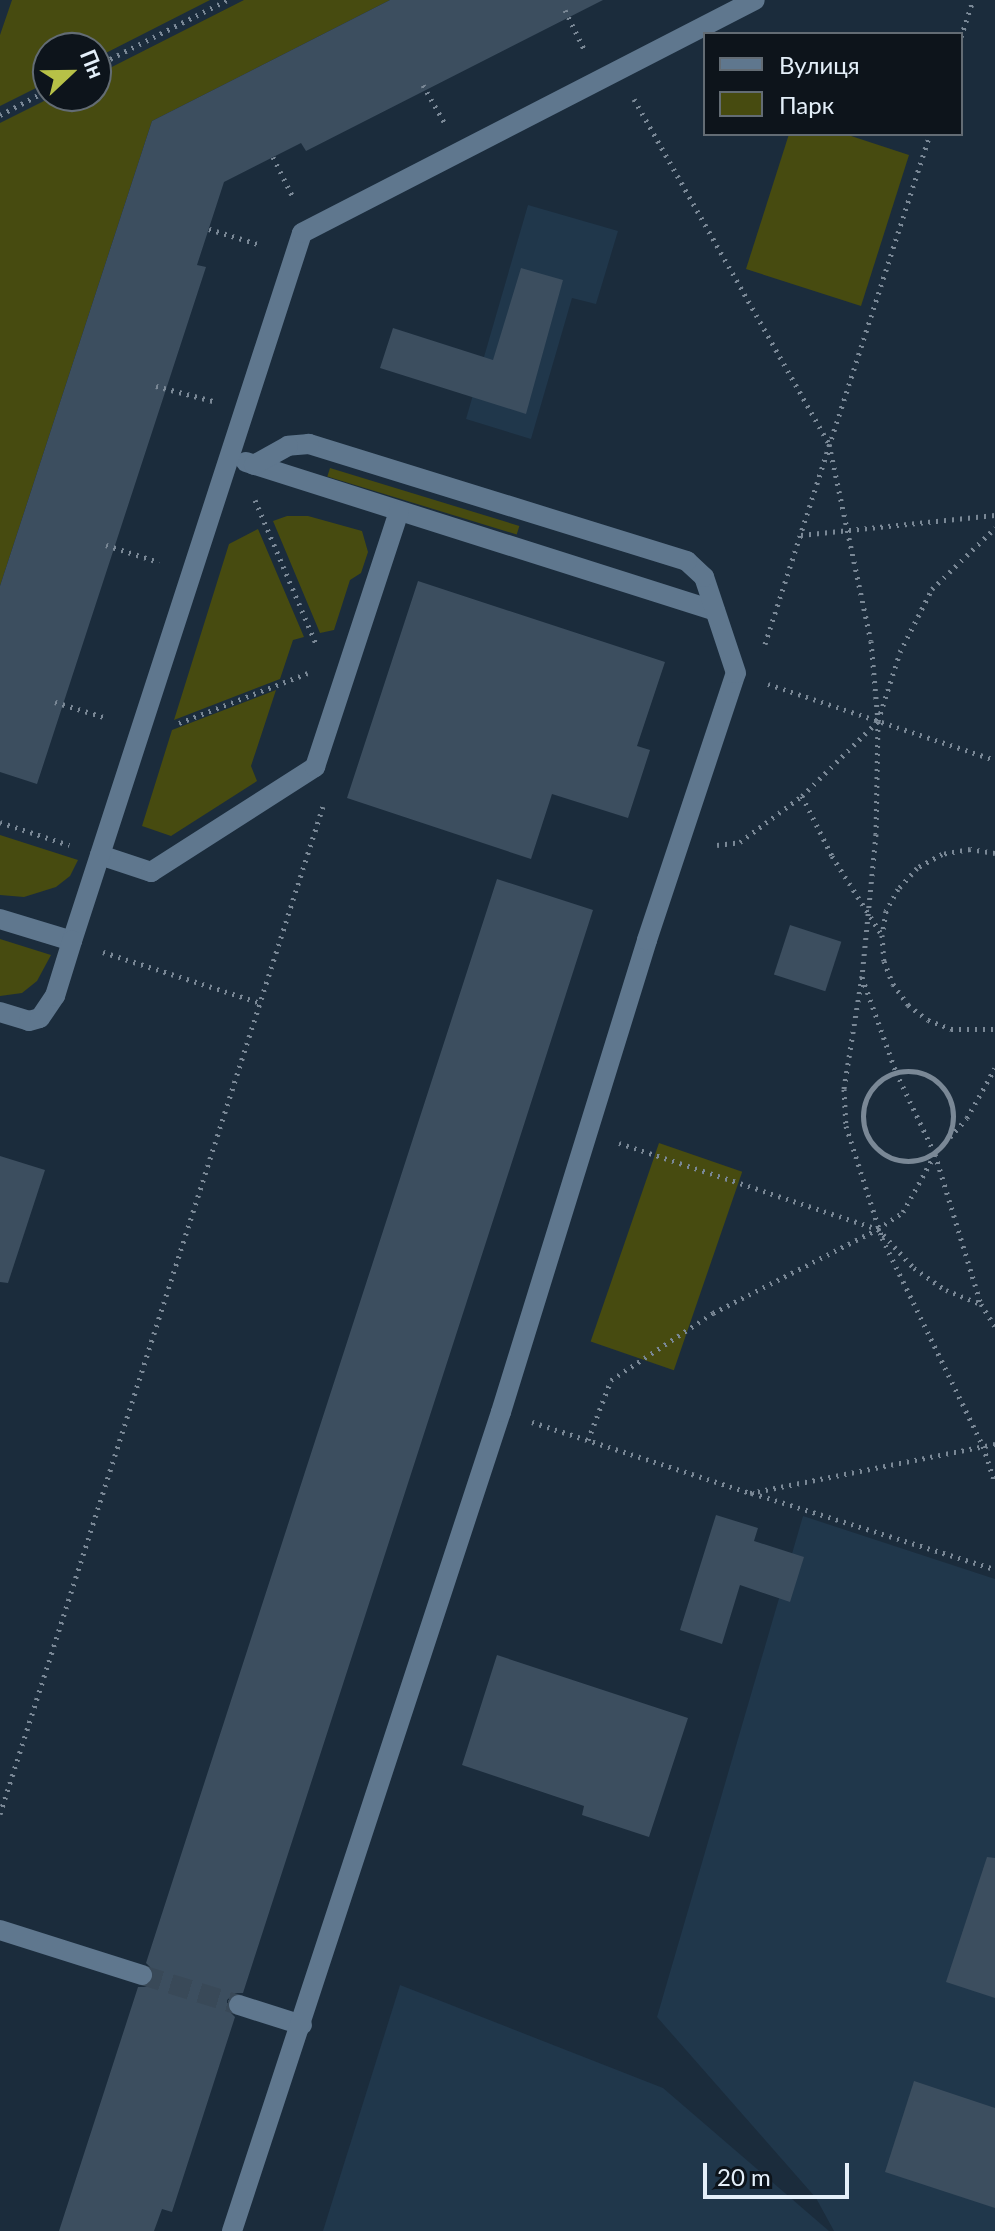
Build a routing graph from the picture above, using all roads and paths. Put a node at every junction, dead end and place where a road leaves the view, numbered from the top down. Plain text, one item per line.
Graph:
1 (227, 0) edge
2 (755, 0) edge
3 (973, 0) edge
4 (565, 10) dead end
5 (963, 32) edge
6 (585, 50) dead end
7 (112, 58) edge
8 (618, 70) junction
9 (423, 85) dead end
10 (32, 98) edge
11 (0, 115) edge
12 (451, 135) dead end
13 (929, 136) edge
14 (273, 157) dead end
15 (300, 211) dead end
16 (209, 229) dead end
17 (263, 246) dead end
18 (156, 386) dead end
19 (224, 405) dead end
20 (829, 444) junction
21 (240, 460) junction
22 (399, 511) junction
23 (995, 515) edge
24 (995, 528) edge
25 (849, 530) junction
26 (800, 535) junction
27 (106, 545) dead end
28 (171, 565) dead end
29 (715, 611) junction
30 (326, 666) junction
31 (346, 673) junction
32 (744, 676) junction
33 (55, 702) dead end
34 (878, 721) junction
35 (120, 722) dead end
36 (137, 739) junction
37 (995, 760) edge
38 (315, 767) junction
39 (802, 796) junction
40 (0, 822) edge
41 (676, 852) junction
42 (995, 853) edge
43 (100, 855) junction
44 (868, 918) junction
45 (0, 919) edge
46 (882, 935) junction
47 (72, 941) junction
48 (862, 976) junction
49 (261, 1003) junction
50 (0, 1012) edge
51 (995, 1029) edge
52 (995, 1068) edge
53 (896, 1072) junction
54 (587, 1133) junction
55 (947, 1140) junction
56 (935, 1154) junction
57 (878, 1229) junction
58 (981, 1304) junction
59 (995, 1326) edge
60 (501, 1412) junction
61 (588, 1440) junction
62 (995, 1444) edge
63 (983, 1446) junction
64 (995, 1482) edge
65 (750, 1493) junction
66 (995, 1569) edge
67 (0, 1814) edge
68 (0, 1930) edge
69 (142, 1975) tunnel mouth
70 (239, 2005) tunnel mouth
71 (302, 2025) junction
72 (232, 2231) edge

1 - 7 path
2 - 8 lane
3 - 5 path
4 - 6 path
8 - 20 path
8 - 21 lane
9 - 12 path
10 - 11 path
13 - 20 path
14 - 15 path
16 - 17 path
18 - 19 path
20 - 25 path
20 - 26 path
21 - 22 lane
21 - 29 lane
21 - 30 path
21 - 36 lane
22 - 29 lane
22 - 31 lane
23 - 25 path
24 - 34 path
25 - 26 path
25 - 34 path
26 - 32 path
27 - 28 path
29 - 32 lane
30 - 31 path
30 - 36 path
31 - 38 lane
32 - 34 path
32 - 41 lane
33 - 35 path
34 - 37 path
34 - 39 path
34 - 44 path
36 - 43 lane
38 - 43 lane
38 - 49 path
39 - 41 path
39 - 44 path
40 - 43 path
41 - 54 lane
42 - 46 path
43 - 47 lane
44 - 46 path
44 - 48 path
45 - 47 lane
46 - 51 path
47 - 49 path
47 - 50 lane
48 - 53 path
48 - 57 path
49 - 67 path
52 - 55 path
53 - 55 path
53 - 56 path
53 - 56 path
54 - 57 path
54 - 60 lane
55 - 56 path
56 - 57 path
56 - 58 path
57 - 58 path
57 - 61 path
57 - 63 path
58 - 59 path
60 - 61 path
60 - 71 lane
61 - 65 path
62 - 63 path
63 - 64 path
63 - 65 path
65 - 66 path
68 - 69 lane
70 - 71 lane
71 - 72 lane

